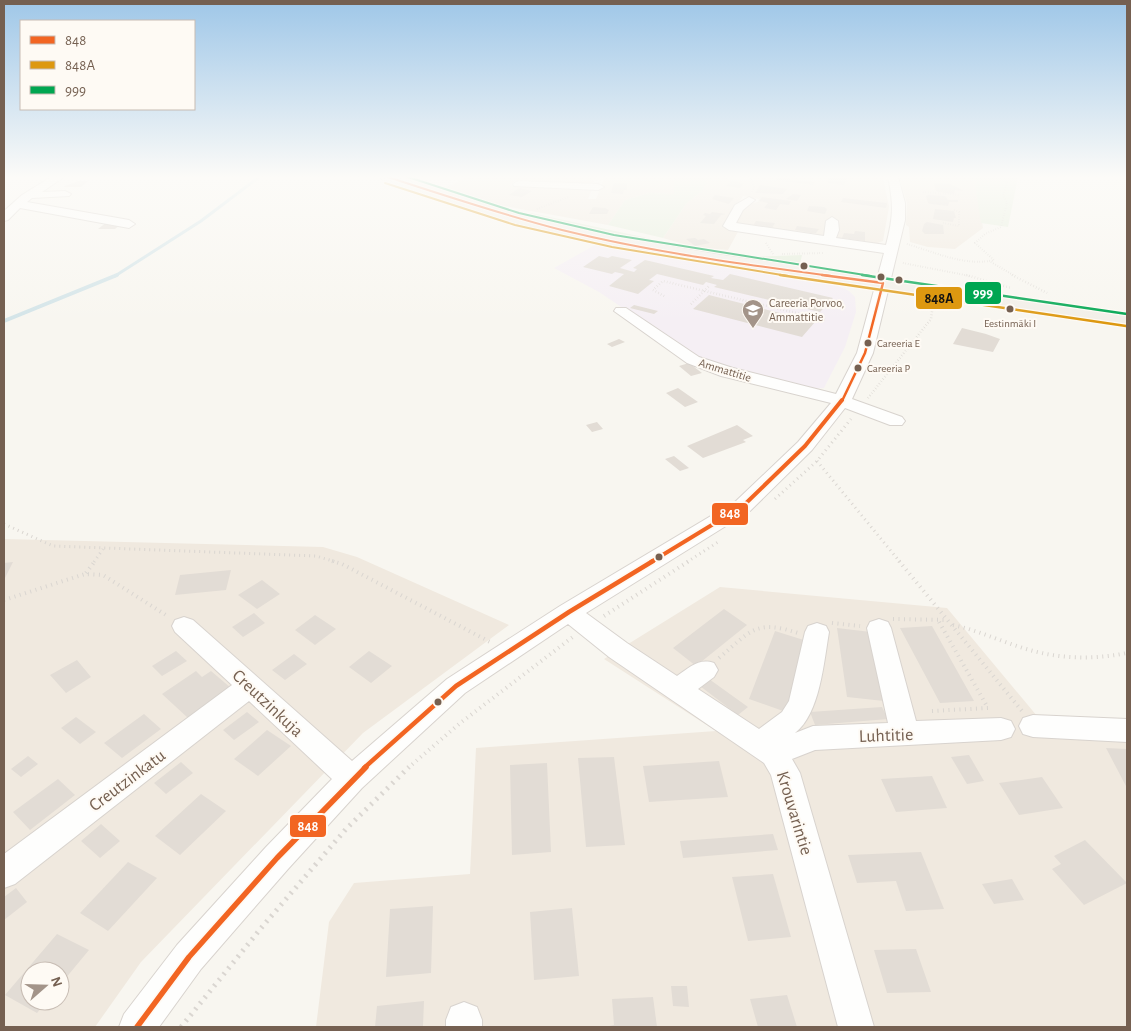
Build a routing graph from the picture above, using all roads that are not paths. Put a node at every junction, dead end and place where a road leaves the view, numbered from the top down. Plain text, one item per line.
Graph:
1 (543, 225) edge
2 (729, 225) edge
3 (832, 225) edge
4 (898, 225) edge
5 (829, 247) junction
6 (892, 250) junction
7 (883, 283) junction
8 (621, 311) dead end
9 (1127, 320) edge
10 (851, 404) junction
11 (896, 421) dead end
12 (578, 619) junction
13 (184, 626) road end
14 (878, 628) dead end
15 (816, 635) road end
16 (705, 670) road end
17 (250, 686) junction
18 (677, 690) junction
19 (902, 723) junction
20 (1033, 726) road end
21 (1001, 730) dead end
22 (1127, 731) edge
23 (767, 749) junction
24 (352, 779) junction
25 (4, 873) edge
26 (137, 1027) edge
27 (856, 1027) edge

1 - 7 main road
2 - 5 street
3 - 5 street
4 - 6 street
5 - 6 street
6 - 7 street
7 - 9 main road
7 - 10 street
8 - 10 street, Ammattitie
10 - 11 street, Ammattitie
10 - 12 street
12 - 18 street, Krouvarintie
12 - 24 street
13 - 17 street, Creutzinkuja
14 - 19 street
15 - 23 street
16 - 18 street
17 - 24 street, Creutzinkuja
17 - 25 street, Creutzinkatu
18 - 23 street, Krouvarintie
19 - 21 street, Luhtitie
19 - 23 street, Luhtitie
20 - 22 street
23 - 27 street, Krouvarintie
24 - 26 street

